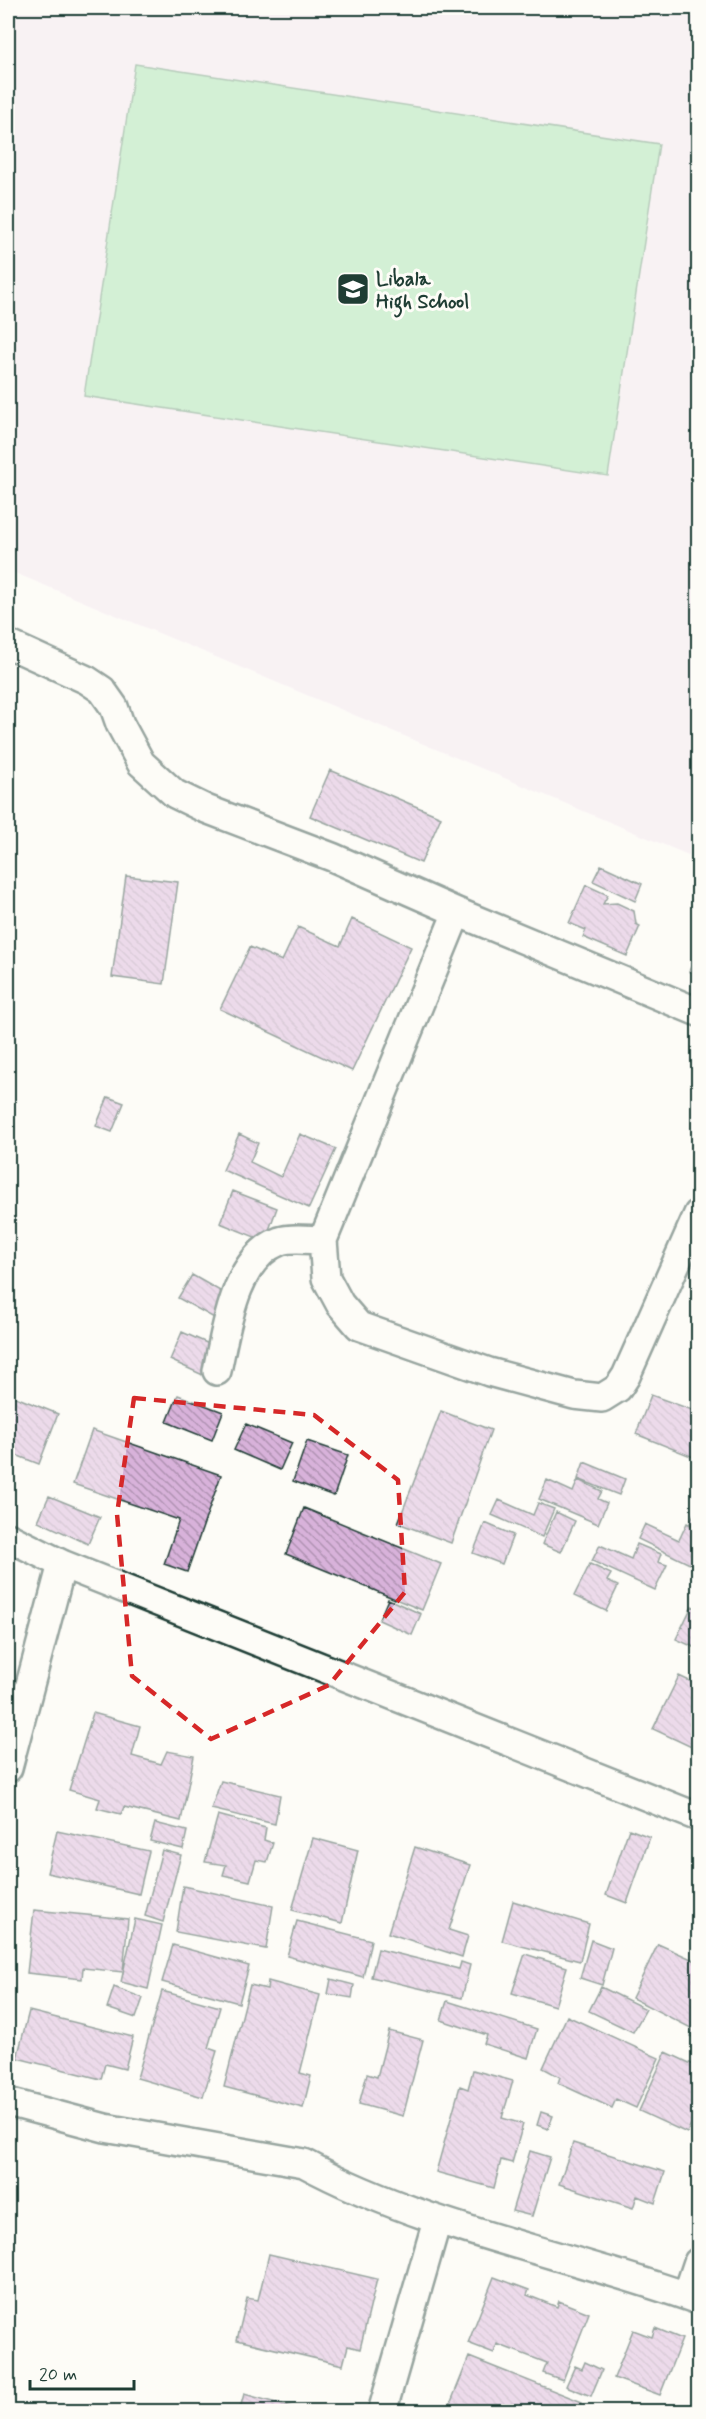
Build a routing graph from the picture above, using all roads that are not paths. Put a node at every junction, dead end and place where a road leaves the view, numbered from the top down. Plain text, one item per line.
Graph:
1 (8, 644) edge
2 (457, 912) junction
3 (699, 1012) edge
4 (699, 1214) edge
5 (322, 1240) junction
6 (217, 1371) dead end
7 (8, 1537) edge
8 (62, 1564) junction
9 (8, 1767) edge
10 (699, 1817) edge
11 (8, 2102) edge
12 (437, 2221) junction
13 (699, 2262) edge
14 (693, 2297) edge
15 (382, 2412) edge

1 - 2 street
2 - 3 street
2 - 5 street
4 - 5 street
5 - 6 street
7 - 8 street
8 - 9 street
8 - 10 street
11 - 12 street
12 - 14 street
12 - 15 street
13 - 14 street

